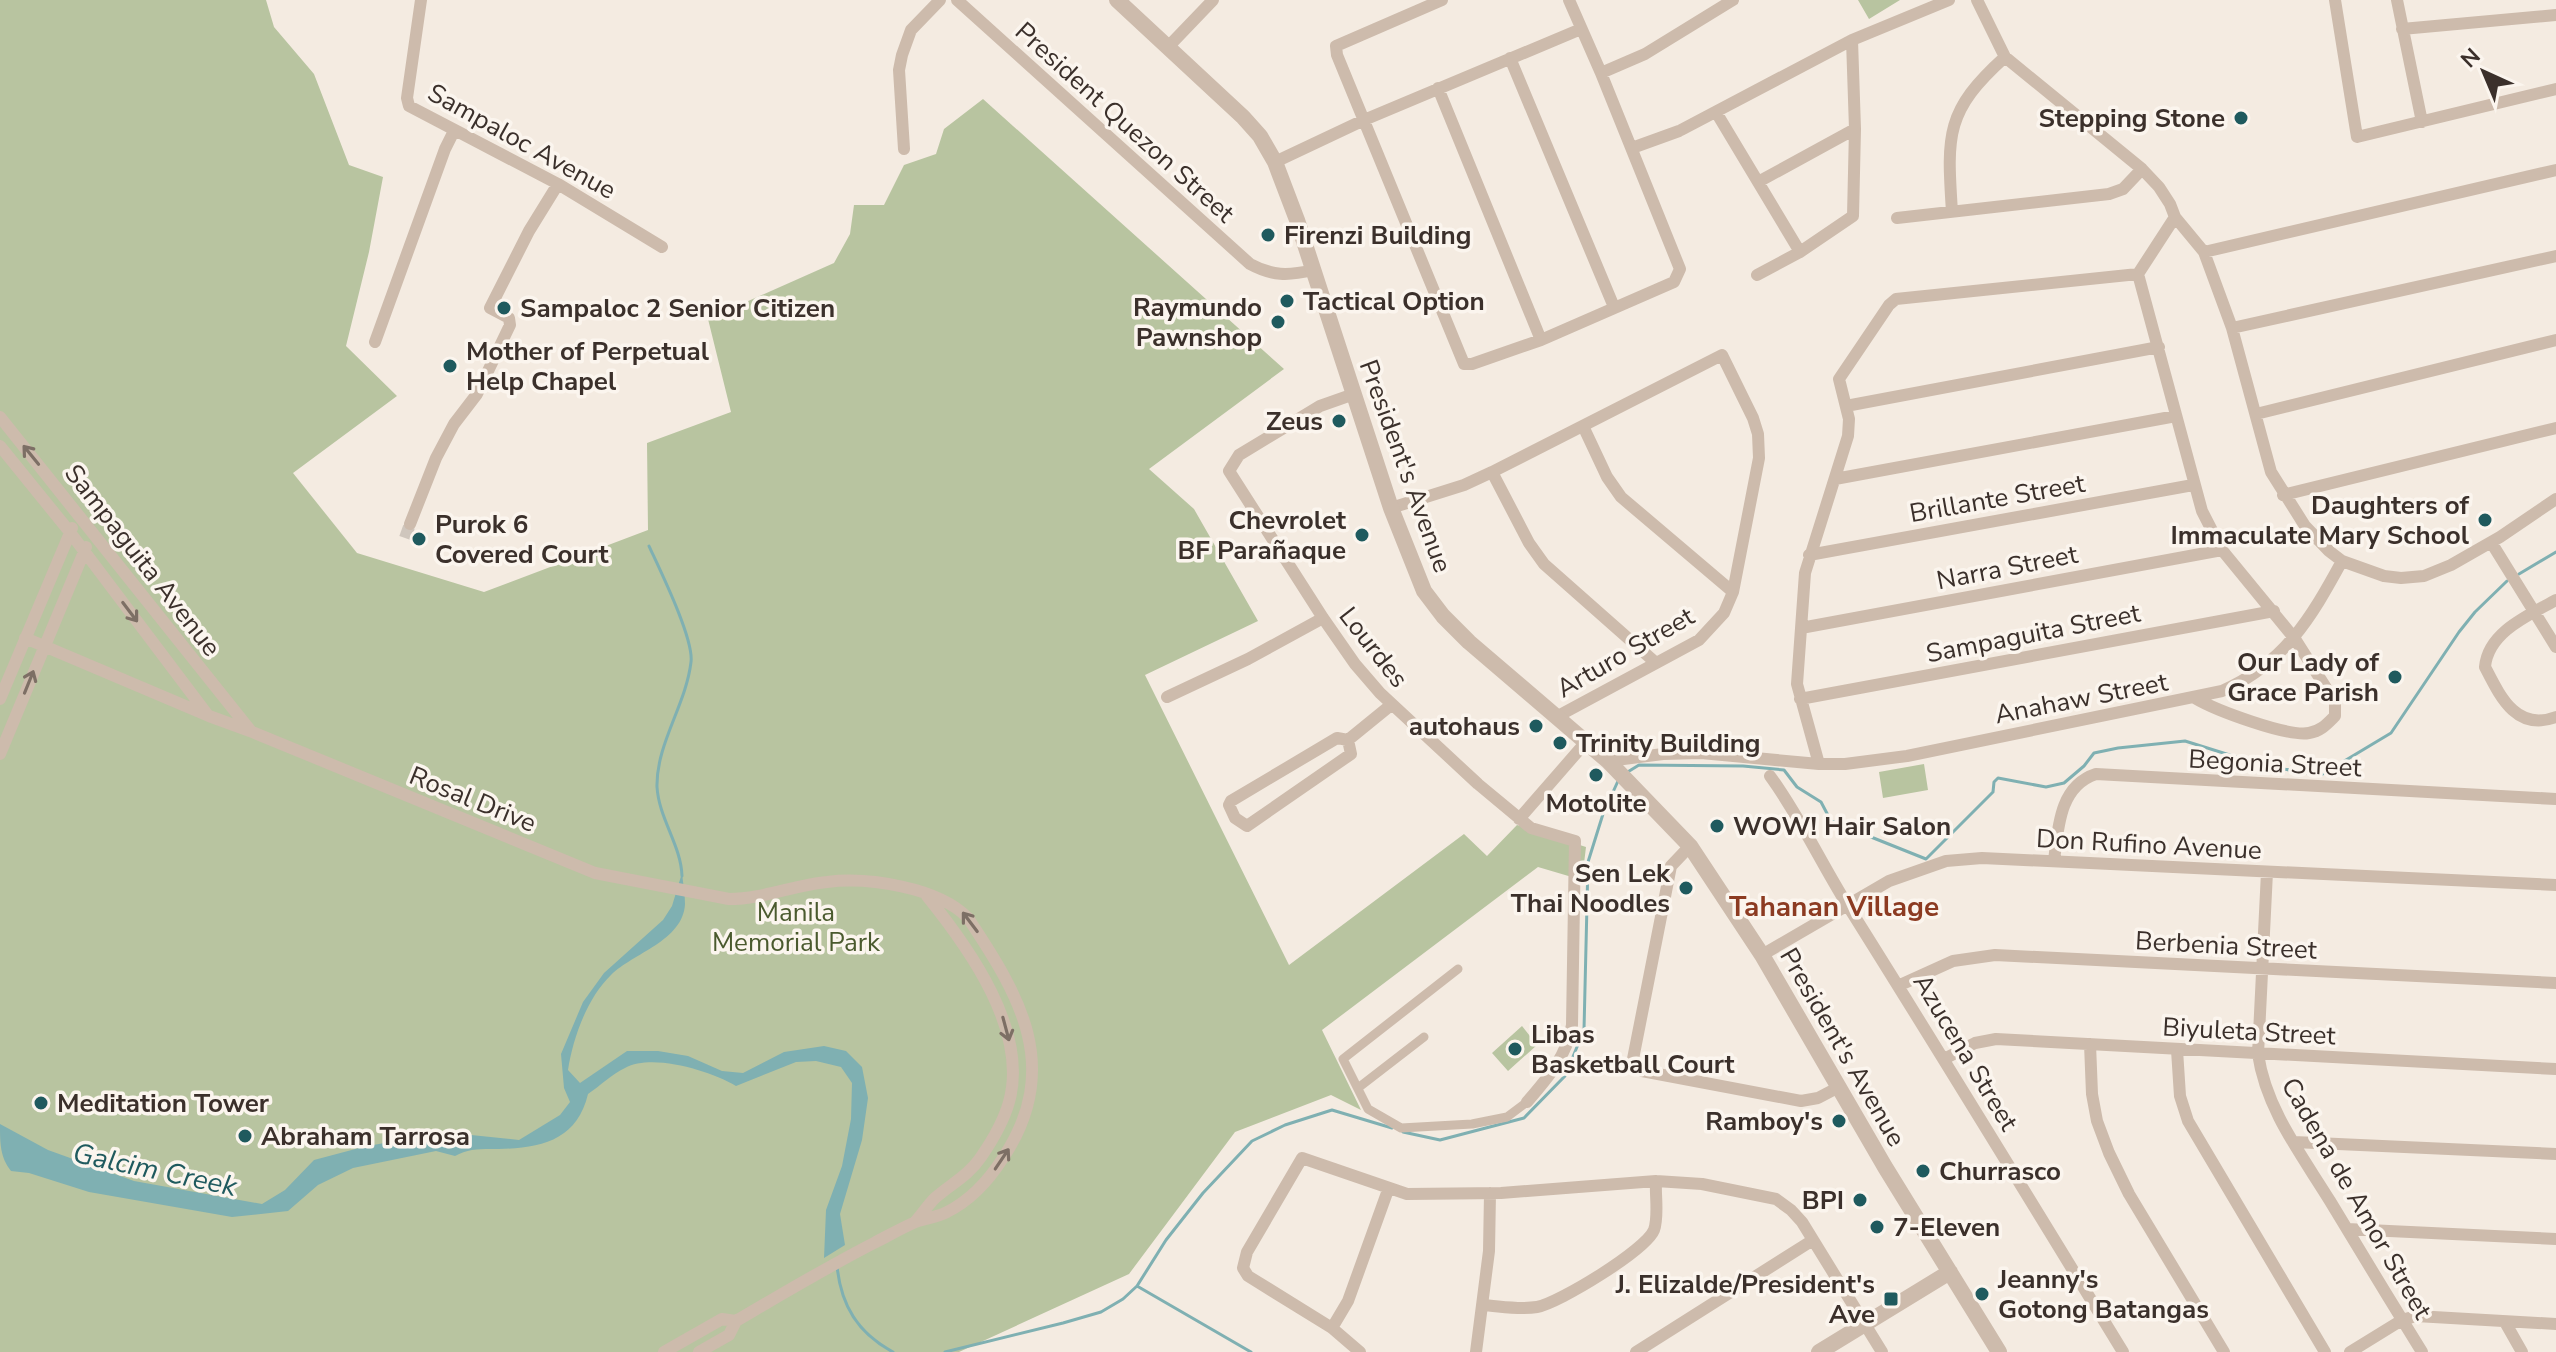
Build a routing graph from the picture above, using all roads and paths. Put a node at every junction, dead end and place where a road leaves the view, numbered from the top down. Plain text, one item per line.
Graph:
1 (421, 0) edge
2 (940, 0) edge
3 (957, 0) edge
4 (1117, 0) edge
5 (1213, 0) edge
6 (1442, 0) edge
7 (1569, 0) edge
8 (1733, 0) edge
9 (1949, 0) edge
10 (1977, 0) edge
11 (2335, 0) edge
12 (2397, 0) edge
13 (2556, 15) edge
14 (1581, 29) junction
15 (2402, 29) junction
16 (1852, 40) junction
17 (1168, 47) junction
18 (2005, 57) junction
19 (1510, 58) junction
20 (1601, 73) junction
21 (1438, 88) junction
22 (2556, 89) edge
23 (1716, 112) junction
24 (1364, 120) junction
25 (2422, 122) junction
26 (1855, 129) junction
27 (454, 131) junction
28 (1632, 148) junction
29 (904, 149) dead end
30 (1275, 162) junction
31 (2142, 169) junction
32 (2556, 170) edge
33 (1758, 182) junction
34 (558, 184) junction
35 (1952, 212) junction
36 (2175, 217) junction
37 (1897, 218) dead end
38 (662, 247) dead end
39 (1800, 252) junction
40 (2204, 252) junction
41 (2556, 256) edge
42 (1313, 270) junction
43 (2138, 274) junction
44 (1757, 275) dead end
45 (1614, 307) junction
46 (2232, 328) junction
47 (1541, 340) junction
48 (2556, 340) edge
49 (375, 342) dead end
50 (2159, 347) junction
51 (1354, 394) junction
52 (1846, 406) junction
53 (2256, 414) junction
54 (2176, 416) junction
55 (0, 417) edge
56 (1583, 426) junction
57 (2556, 428) edge
58 (0, 446) edge
59 (1492, 472) junction
60 (1835, 479) junction
61 (2193, 485) junction
62 (2283, 495) junction
63 (2556, 499) edge
64 (1391, 508) junction
65 (82, 517) junction
66 (410, 524) tunnel mouth
67 (69, 531) junction
68 (97, 536) junction
69 (2491, 542) junction
70 (83, 550) junction
71 (2222, 550) junction
72 (1809, 555) junction
73 (2342, 561) junction
74 (1733, 592) junction
75 (2556, 600) edge
76 (2274, 611) junction
77 (2533, 613) junction
78 (1323, 618) junction
79 (1801, 628) junction
80 (25, 638) junction
81 (2295, 639) junction
82 (44, 647) junction
83 (2556, 647) edge
84 (1656, 663) junction
85 (1167, 697) dead end
86 (2195, 698) junction
87 (0, 699) edge
88 (1800, 699) junction
89 (1391, 705) junction
90 (209, 716) junction
91 (1558, 716) junction
92 (2556, 717) edge
93 (250, 731) junction
94 (1348, 740) junction
95 (1586, 742) junction
96 (0, 754) edge
97 (1819, 764) junction
98 (1613, 766) junction
99 (1770, 776) dead end
100 (2556, 799) edge
101 (1519, 819) junction
102 (1690, 846) junction
103 (2054, 861) junction
104 (2267, 872) junction
105 (2556, 885) edge
106 (1847, 903) junction
107 (945, 909) junction
108 (1762, 955) junction
109 (1458, 969) dead end
110 (2262, 969) junction
111 (2556, 983) edge
112 (1900, 985) junction
113 (1424, 1037) dead end
114 (2090, 1044) junction
115 (2177, 1050) junction
116 (2258, 1054) junction
117 (1944, 1059) junction
118 (2556, 1069) edge
119 (1839, 1087) junction
120 (1358, 1088) junction
121 (1527, 1102) joint
122 (2294, 1142) junction
123 (2556, 1154) edge
124 (1656, 1181) junction
125 (1388, 1190) junction
126 (1490, 1193) junction
127 (915, 1222) junction
128 (2347, 1229) junction
129 (2556, 1239) edge
130 (1813, 1240) junction
131 (1950, 1272) junction
132 (1482, 1305) junction
133 (2402, 1320) junction
134 (736, 1321) junction
135 (2505, 1322) junction
136 (1865, 1324) junction
137 (2556, 1324) edge
138 (1332, 1328) junction
139 (664, 1352) edge
140 (699, 1352) edge
141 (1360, 1352) edge
142 (1476, 1352) edge
143 (1636, 1352) edge
144 (1819, 1352) edge
145 (1882, 1352) edge
146 (1999, 1352) edge
147 (2123, 1352) edge
148 (2224, 1352) edge
149 (2325, 1352) edge
150 (2350, 1352) edge
151 (2422, 1352) edge
152 (2522, 1352) edge

1 - 27 street, Sampaloc Avenue
2 - 29 street
3 - 42 street, President Quezon Street
4 - 17 street, President's Avenue
5 - 17 street
6 - 24 street
7 - 14 street
8 - 20 street
9 - 16 street
10 - 18 street
11 - 25 street
12 - 15 street
13 - 15 street
14 - 19 street
14 - 20 street
15 - 25 street
16 - 23 street
16 - 26 street
17 - 30 street, President's Avenue
18 - 31 street
18 - 35 street
19 - 21 street
19 - 45 street
20 - 28 street
21 - 24 street
21 - 47 street
22 - 25 street
23 - 28 street
23 - 33 street
24 - 30 street
24 - 47 street
26 - 33 street
26 - 39 street
27 - 34 street, Sampaloc Avenue
27 - 49 street
28 - 45 street
30 - 42 street, President's Avenue
31 - 35 street
31 - 36 street
32 - 40 street
33 - 39 street
34 - 38 street, Sampaloc Avenue
34 - 66 street
35 - 37 street
36 - 40 street
36 - 43 street
39 - 44 street
40 - 46 street
41 - 46 street
42 - 51 street, President's Avenue
43 - 50 street
43 - 52 street
45 - 47 street
46 - 53 street
48 - 53 street
50 - 52 street
50 - 54 street
51 - 64 street, President's Avenue
51 - 78 street, Lourdes
52 - 60 street
53 - 62 street
54 - 60 street
54 - 61 street
65 -> 55 street, Sampaguita Avenue
56 - 59 street
56 - 74 street
56 - 74 street, Arturo Street
57 - 62 street
58 - 67 street, Sampaguita Avenue
59 - 64 street
59 - 84 street
60 - 72 street
61 - 71 street
61 - 72 street, Brillante Street
62 - 73 street
63 - 69 street
64 - 91 street, President's Avenue
65 - 67 street
65 - 68 street, Sampaguita Avenue
67 - 70 street, Sampaguita Avenue
67 - 80 street
68 - 70 street
68 - 93 street, Sampaguita Avenue
69 - 73 street
69 - 77 street
70 - 82 street
70 -> 90 street, Sampaguita Avenue
71 - 76 street
71 - 79 street, Narra Street
72 - 79 street
73 - 81 street, Anahaw Street
74 - 84 street, Arturo Street
75 - 77 street
76 - 81 street
76 - 88 street, Sampaguita Street
77 - 83 street
77 - 92 street
78 - 85 street
78 - 89 street, Lourdes
79 - 88 street
80 - 82 street, Rosal Drive
80 - 87 street
81 - 86 street, Anahaw Street
81 - 86 street
82 - 90 street, Rosal Drive
96 -> 82 street
84 - 91 street, Arturo Street
86 - 97 street, Anahaw Street
88 - 97 street
89 - 94 street
89 - 101 street, Lourdes
90 - 93 street, Rosal Drive
91 - 95 street, President's Avenue
93 - 107 street, Rosal Drive
94 - 94 street
95 - 98 street, President's Avenue
95 - 101 street
97 - 98 street, Anahaw Street
98 - 102 street, President's Avenue
99 - 106 street, Azucena Street
100 - 103 street, Begonia Street
101 - 121 street, Lourdes
102 - 108 street, President's Avenue
102 - 119 street
103 - 104 street, Don Rufino Avenue
103 - 106 street, Don Rufino Avenue
104 - 105 street, Don Rufino Avenue
104 - 110 street, Cadena de Amor Street
106 - 108 street, Don Rufino Avenue
106 - 112 street, Azucena Street
107 -> 127 street
127 -> 107 street
108 - 119 street, President's Avenue
109 - 120 street
110 - 111 street, Berbenia Street
110 - 112 street, Berbenia Street
110 - 116 street, Cadena de Amor Street
112 - 117 street, Azucena Street
113 - 120 street
114 - 115 street, Biyuleta Street
114 - 117 street, Biyuleta Street
114 - 148 street
115 - 116 street, Biyuleta Street
115 - 149 street
116 - 118 street, Biyuleta Street
116 - 122 street, Cadena de Amor Street
117 - 147 street, Azucena Street
119 - 131 street, President's Avenue
120 - 121 street
122 - 123 street
122 - 128 street, Cadena de Amor Street
124 - 126 street
124 - 130 street
124 - 132 street
125 - 126 street
125 - 138 street
125 - 138 street
126 - 132 street
127 - 134 street
128 - 129 street
128 - 133 street, Cadena de Amor Street
130 - 136 street
130 - 143 street
131 - 136 street
131 - 146 street, President's Avenue
132 - 142 street
133 - 135 street
133 - 150 street
133 - 151 street, Cadena de Amor Street
134 - 139 street
134 - 140 street
135 - 137 street
135 - 152 street
136 - 144 street
136 - 145 street
138 - 141 street

